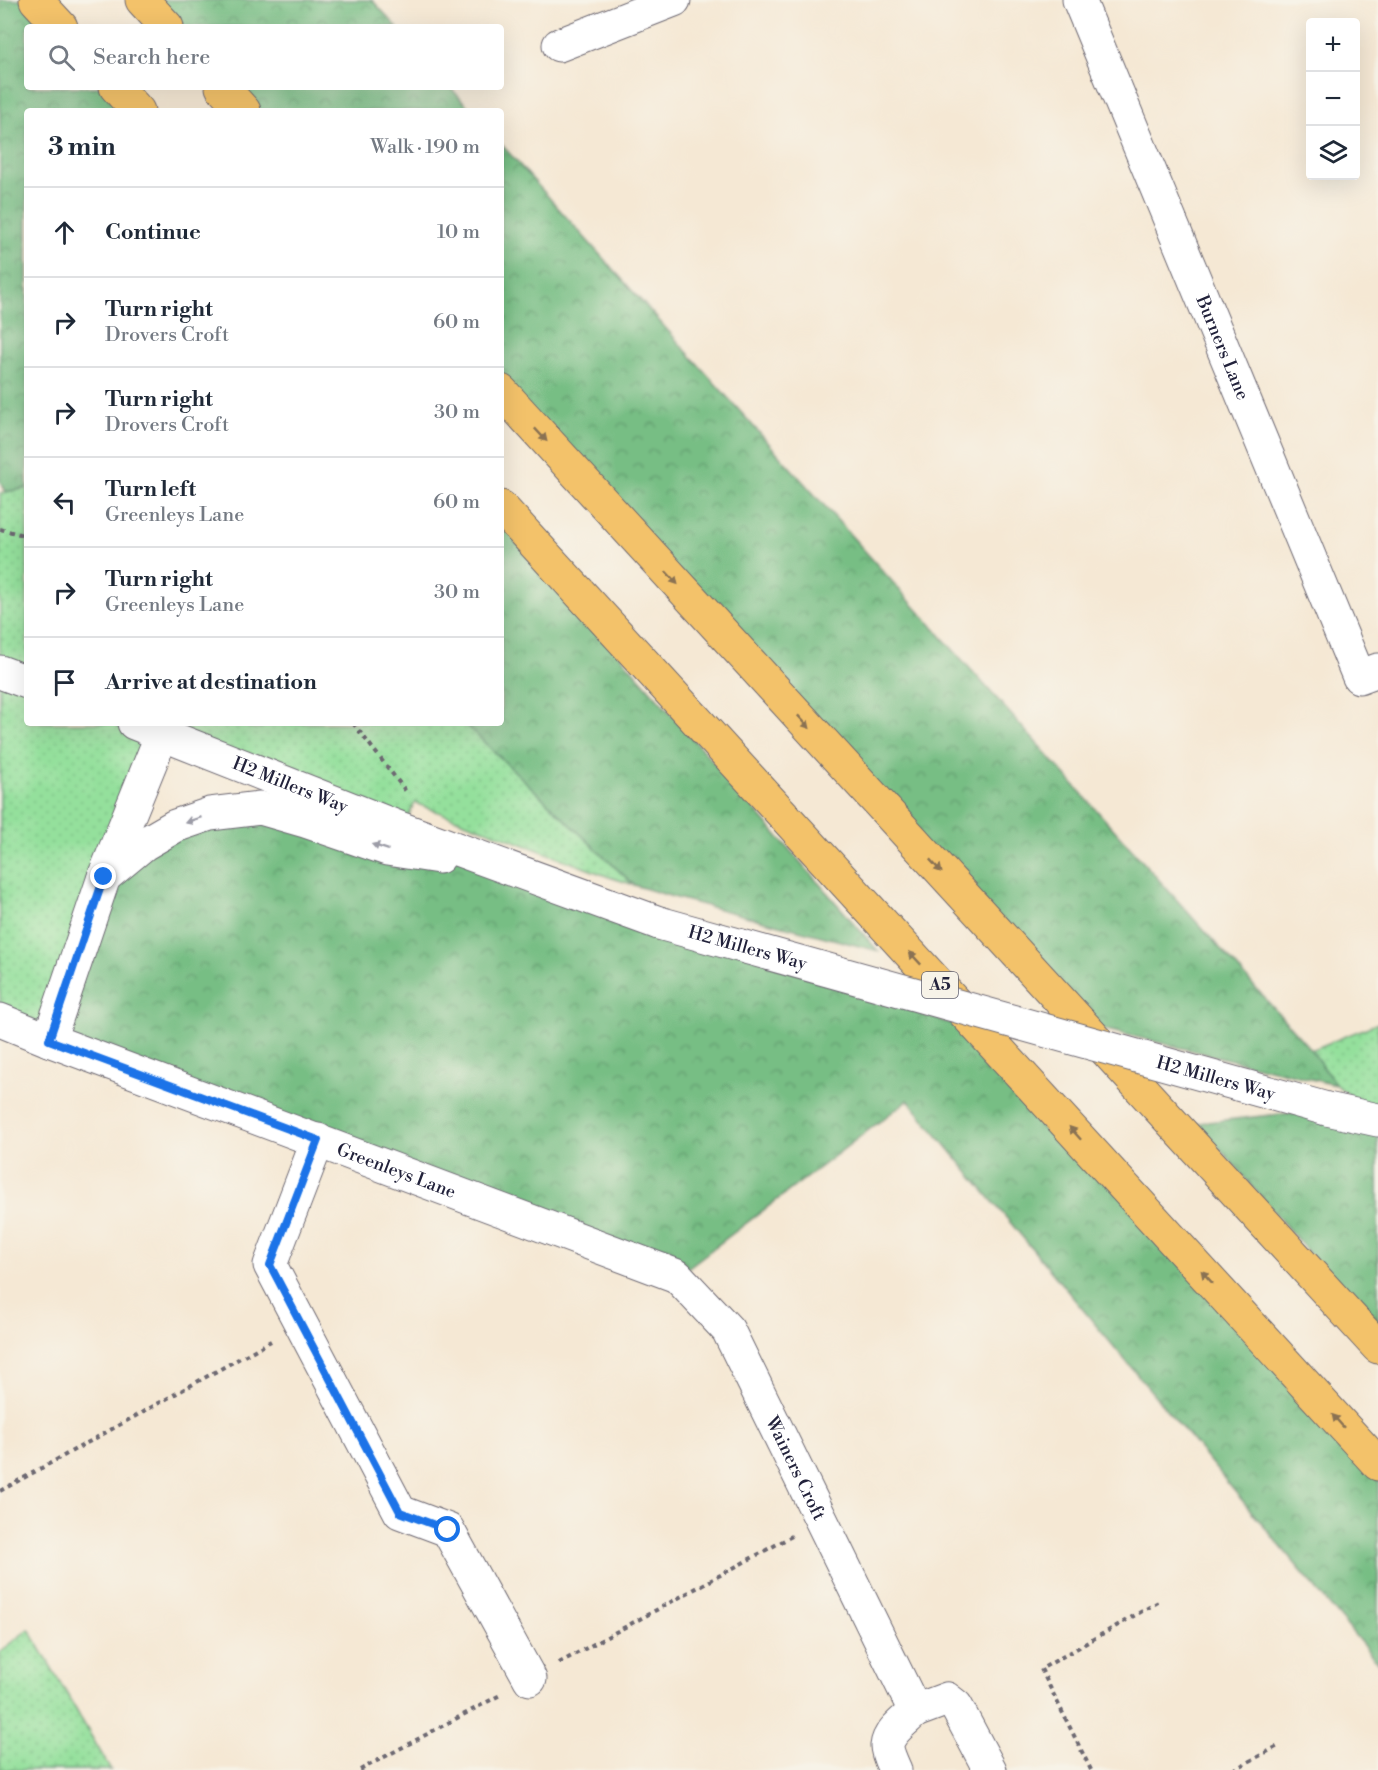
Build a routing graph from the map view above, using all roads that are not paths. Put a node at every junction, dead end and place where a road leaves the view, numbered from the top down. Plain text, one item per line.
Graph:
1 (36, 0) edge
2 (142, 0) edge
3 (1079, 0) edge
4 (666, 1) edge
5 (58, 24) edge
6 (164, 24) edge
7 (559, 45) dead end
8 (119, 90) edge
9 (225, 90) edge
10 (135, 108) edge
11 (241, 108) edge
12 (504, 395) edge
13 (504, 510) edge
14 (1378, 670) edge
15 (0, 672) edge
16 (24, 681) edge
17 (148, 728) edge
18 (500, 865) junction
19 (104, 877) junction
20 (0, 1020) edge
21 (49, 1040) junction
22 (1378, 1120) edge
23 (318, 1140) junction
24 (677, 1276) joint
25 (1378, 1347) edge
26 (1378, 1464) edge
27 (530, 1679) road end
28 (915, 1712) junction
29 (895, 1770) edge
30 (990, 1770) edge

1 - 5 highway
2 - 6 highway
3 - 14 street, Burners Lane
4 - 7 street
8 - 10 highway
9 - 11 highway
12 -> 25 highway
26 -> 13 highway, A5
15 - 16 street
17 - 18 street, H2 Millers Way
17 - 19 street
18 -> 19 street
18 - 22 street, H2 Millers Way, bridge
19 - 21 street
20 - 21 street, Greenleys Lane
21 - 23 street, Greenleys Lane
23 - 24 street, Greenleys Lane
23 - 27 street
24 - 28 street, Wainers Croft
28 - 29 street
28 - 30 street

